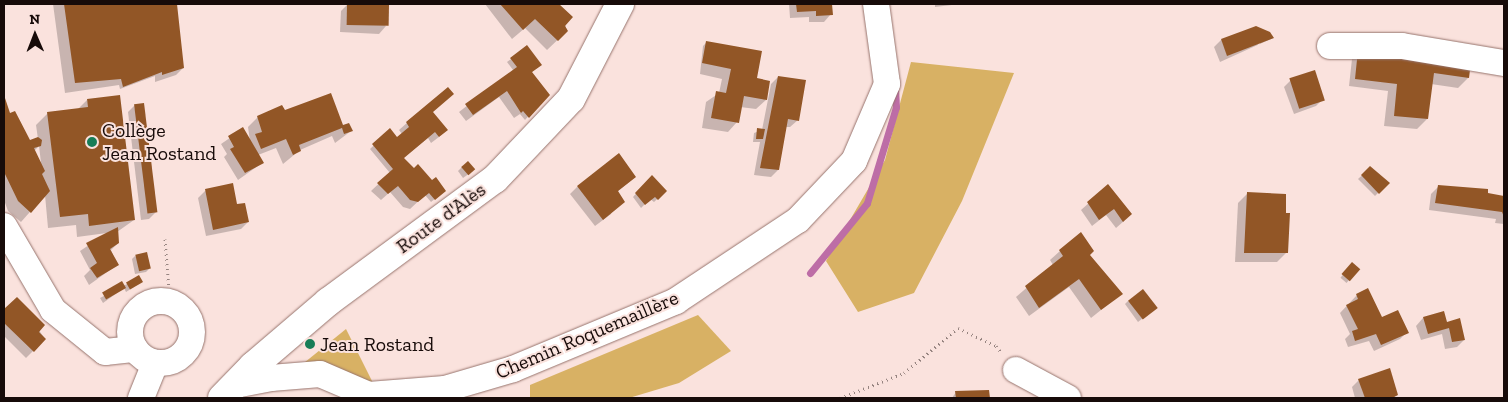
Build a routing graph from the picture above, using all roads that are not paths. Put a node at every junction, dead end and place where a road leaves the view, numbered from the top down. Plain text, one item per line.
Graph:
1 (620, 4) edge
2 (876, 4) edge
3 (1330, 46) dead end
4 (1504, 64) edge
5 (4, 226) edge
6 (145, 356) junction
7 (1016, 370) road end
8 (229, 392) edge
9 (141, 398) edge
10 (1068, 398) edge

1 - 8 main road, Route d'Alès
2 - 8 street, Chemin Roquemaillère
3 - 4 street
5 - 6 street
6 - 6 street
6 - 9 street
7 - 10 street

